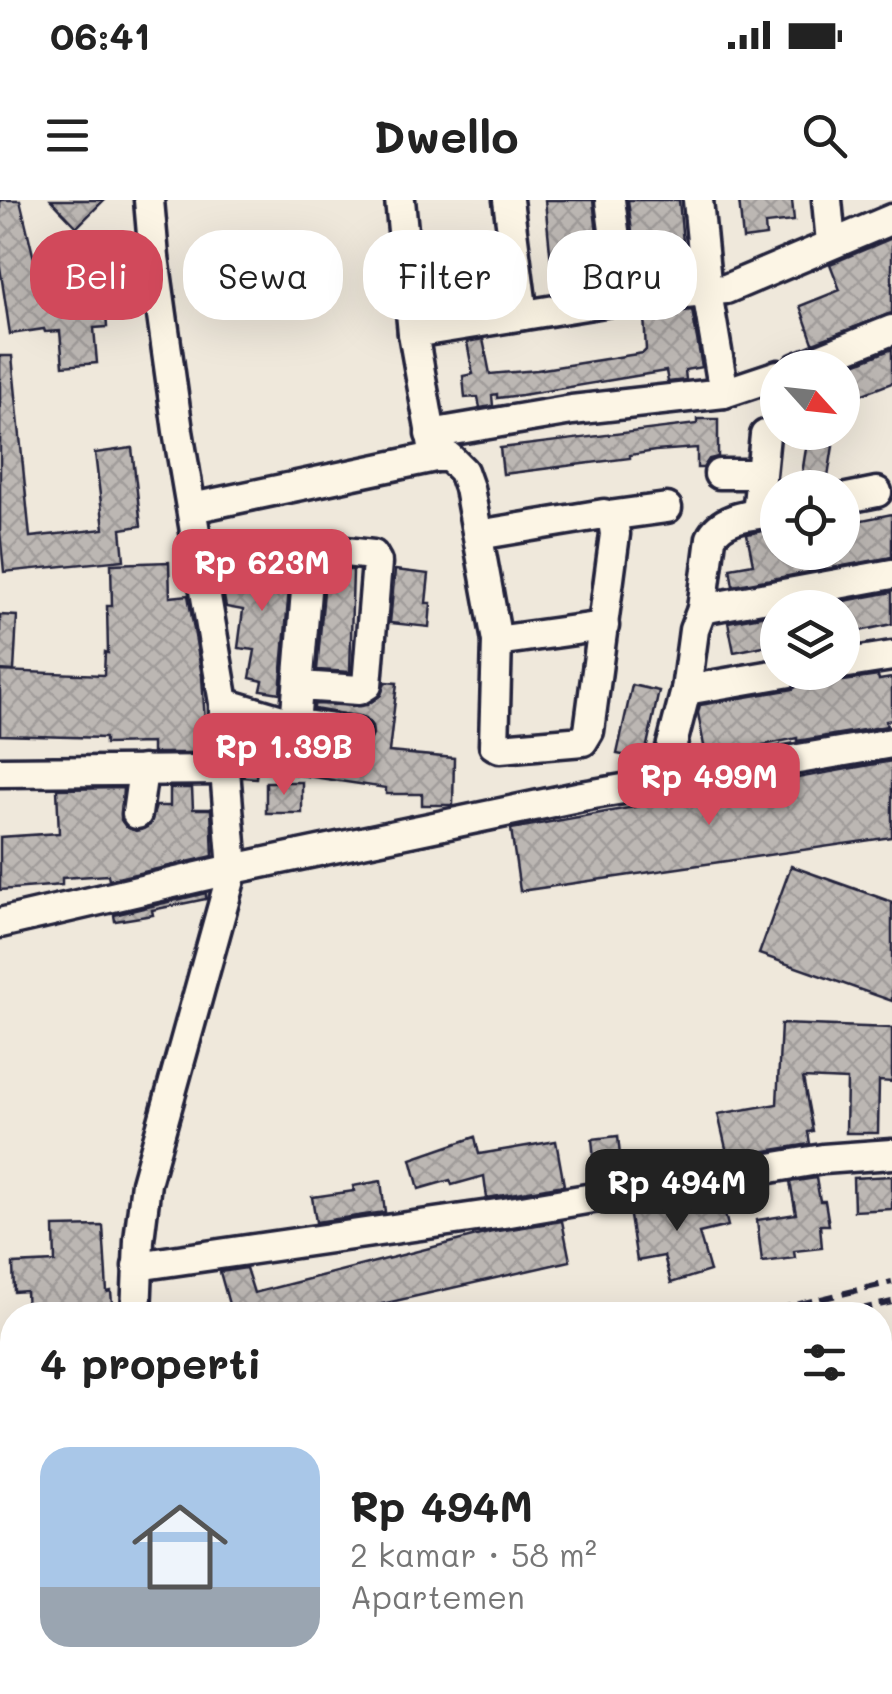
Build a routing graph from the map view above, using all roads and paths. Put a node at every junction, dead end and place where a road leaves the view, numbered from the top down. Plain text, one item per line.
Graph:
1 (149, 200) edge
2 (400, 200) edge
3 (508, 200) edge
4 (610, 200) edge
5 (698, 200) edge
6 (715, 200) edge
7 (827, 200) edge
8 (892, 218) edge
9 (512, 230) edge
10 (614, 230) edge
11 (831, 243) junction
12 (716, 290) junction
13 (697, 292) edge
14 (492, 320) edge
15 (892, 330) edge
16 (413, 333) junction
17 (842, 350) edge
18 (760, 382) edge
19 (732, 392) junction
20 (433, 445) junction
21 (719, 474) dead end
22 (760, 474) edge
23 (877, 492) dead end
24 (860, 495) edge
25 (192, 508) junction
26 (667, 508) dead end
27 (760, 514) edge
28 (608, 516) junction
29 (478, 535) junction
30 (892, 574) edge
31 (702, 609) junction
32 (604, 626) junction
33 (497, 641) junction
34 (892, 656) edge
35 (860, 661) edge
36 (760, 677) edge
37 (300, 686) junction
38 (686, 690) junction
39 (224, 703) junction
40 (295, 724) junction
41 (356, 732) dead end
42 (892, 743) edge
43 (143, 770) junction
44 (225, 770) junction
45 (0, 772) edge
46 (662, 783) junction
47 (137, 814) dead end
48 (233, 870) junction
49 (0, 923) edge
50 (892, 1154) edge
51 (137, 1266) junction
52 (136, 1302) edge

1 - 25 street
2 - 16 street
3 - 9 street
4 - 10 street
5 - 12 street
6 - 12 street
7 - 11 street
8 - 11 street
11 - 12 street
12 - 13 street
12 - 19 street
14 - 16 street
15 - 17 street
16 - 20 street
18 - 19 street
19 - 20 street
20 - 25 street
20 - 29 street
21 - 22 street
23 - 24 street
25 - 39 street
26 - 28 street
27 - 31 street
28 - 29 street
28 - 32 street
29 - 33 street
30 - 31 street
31 - 38 street
32 - 33 street
32 - 33 street
34 - 35 street
36 - 38 street
37 - 37 street
37 - 40 street
38 - 46 street
39 - 40 street
39 - 44 street
40 - 41 street
42 - 46 street
43 - 44 street
43 - 45 street
43 - 47 street
44 - 48 street
46 - 48 street
48 - 49 street
48 - 51 street
50 - 51 street
51 - 52 street

